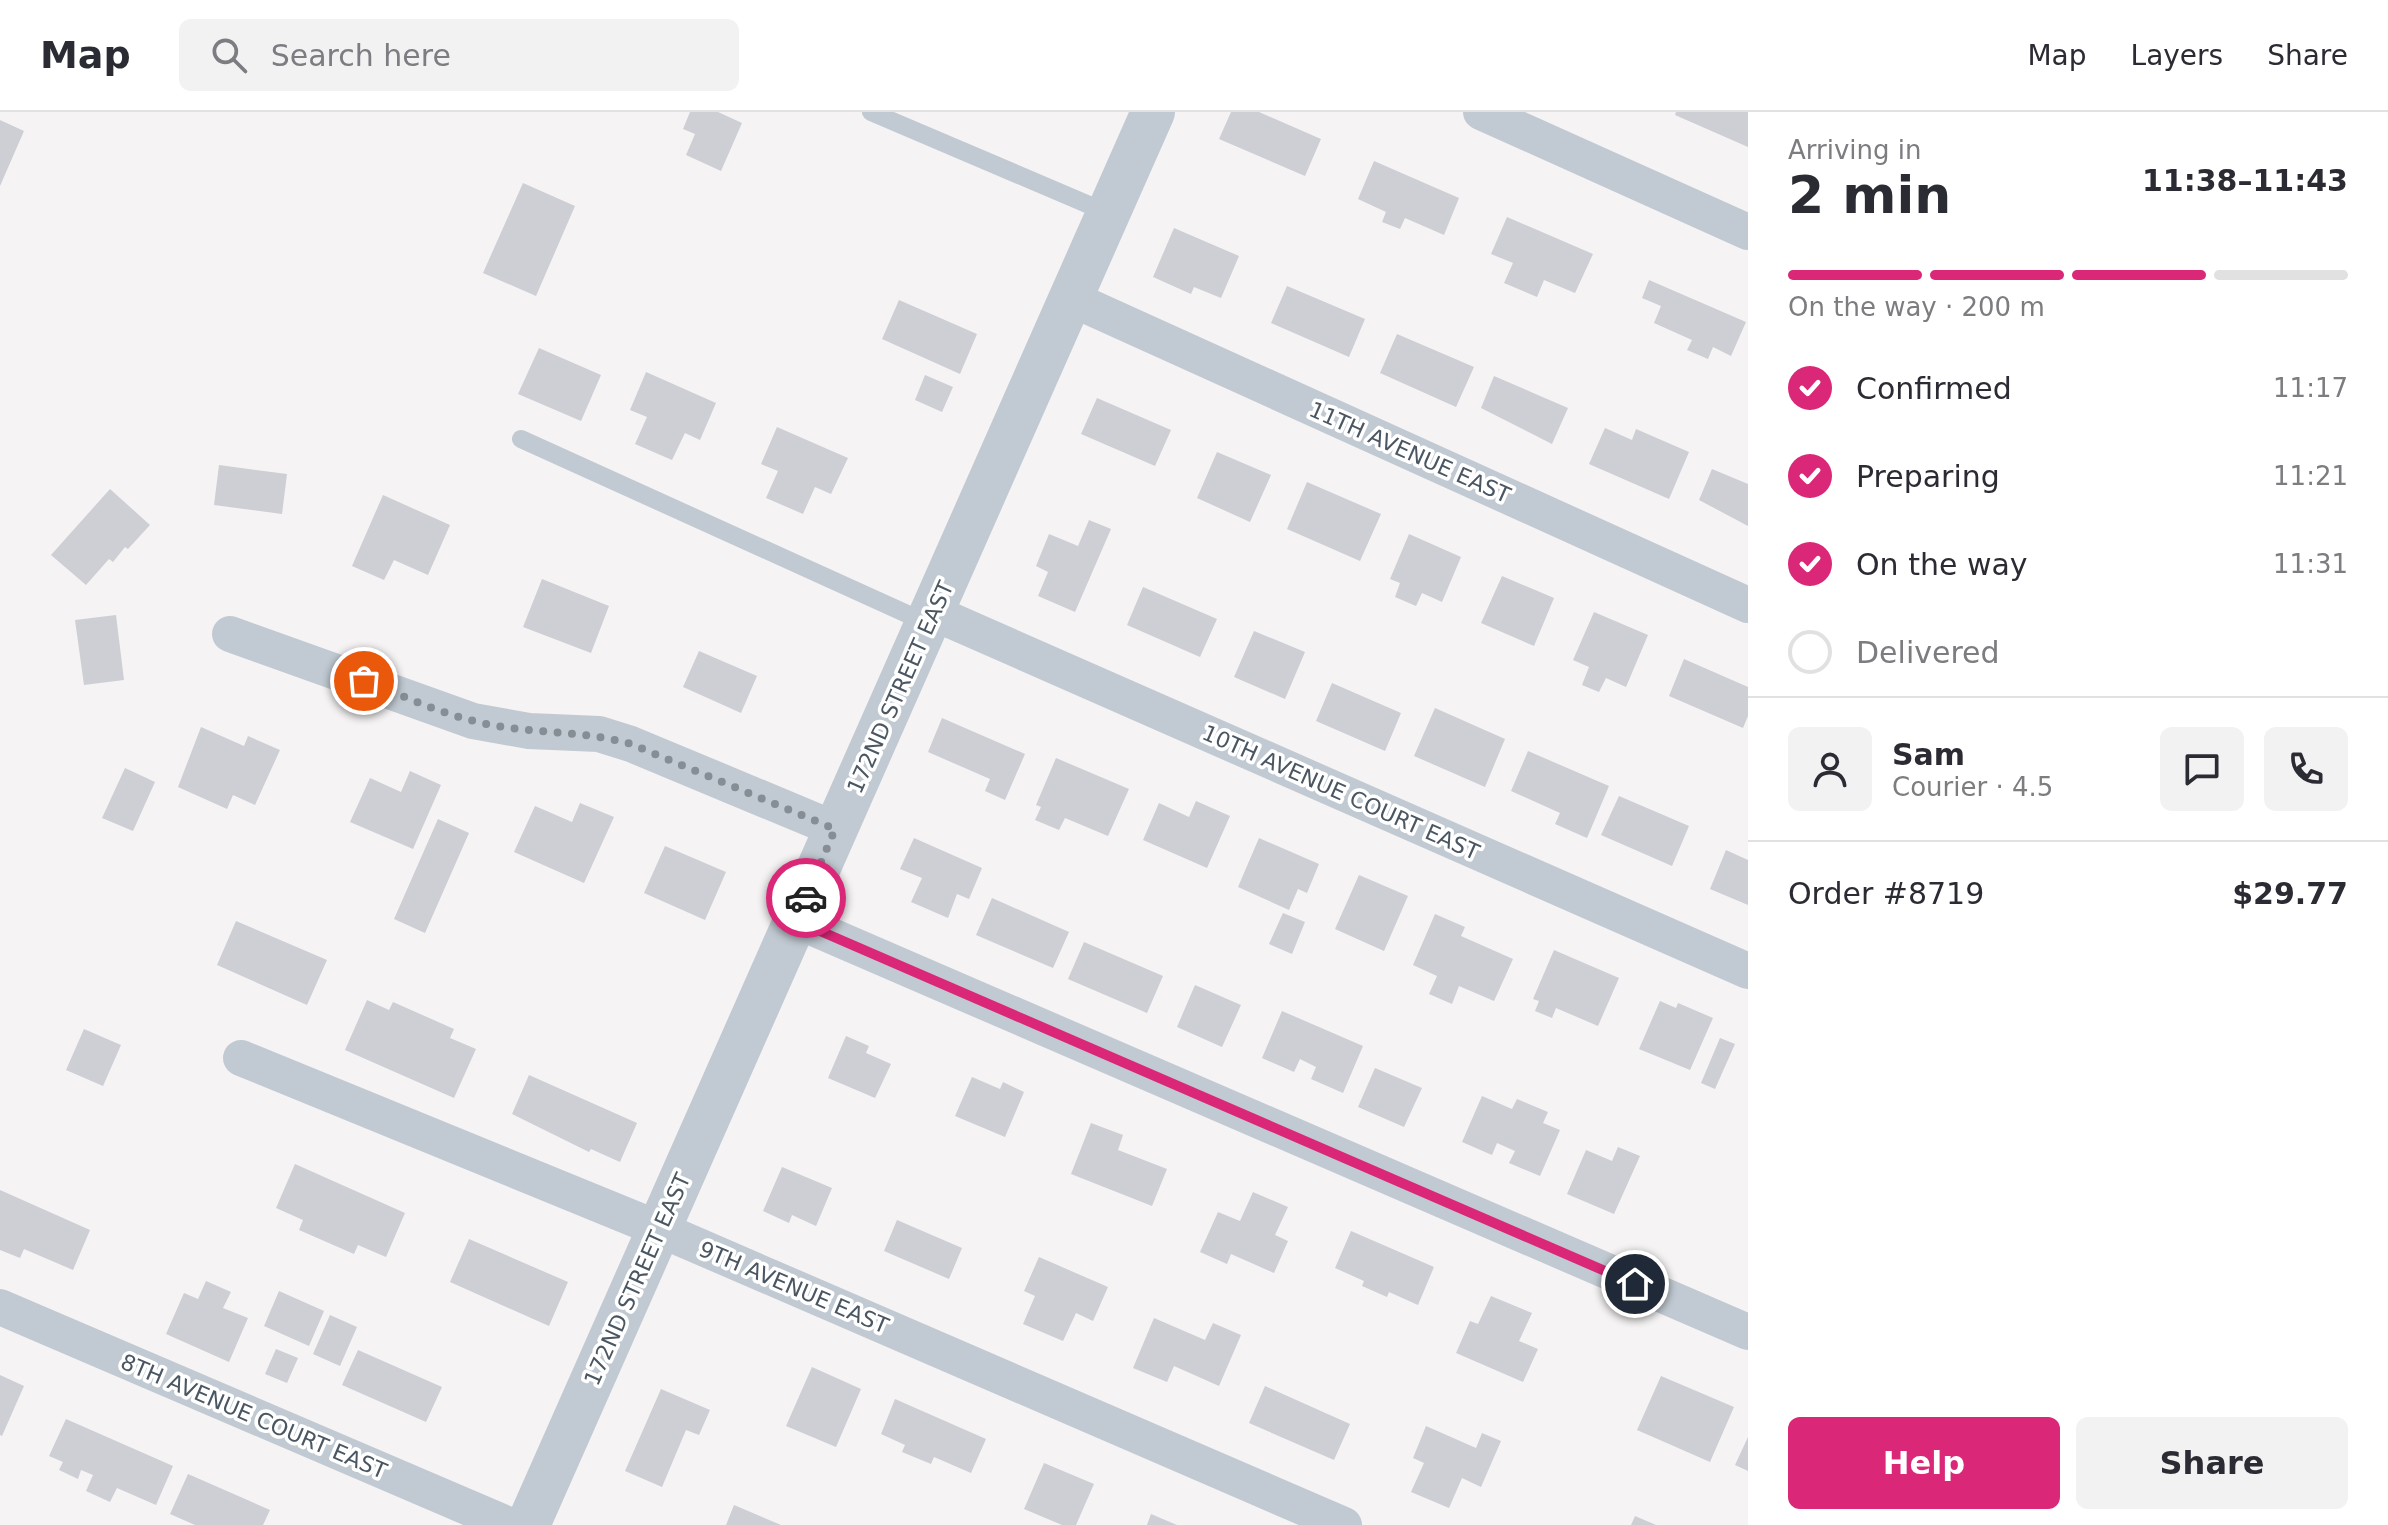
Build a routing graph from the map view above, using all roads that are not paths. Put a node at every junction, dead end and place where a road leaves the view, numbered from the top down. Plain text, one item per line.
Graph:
1 (871, 112) edge
2 (1153, 112) edge
3 (1481, 112) edge
4 (1109, 213) junction
5 (1748, 232) edge
6 (1072, 299) junction
7 (521, 439) dead end
8 (1748, 605) edge
9 (931, 619) junction
10 (230, 634) dead end
11 (835, 829) junction
12 (797, 921) junction
13 (1748, 971) edge
14 (241, 1058) dead end
15 (659, 1229) junction
16 (0, 1307) edge
17 (1748, 1332) edge
18 (509, 1525) edge
19 (528, 1525) edge
20 (1344, 1525) edge

1 - 4 lane
2 - 4 street, 172ND STREET EAST
3 - 5 street
4 - 6 street, 172ND STREET EAST
6 - 8 street, 11TH AVENUE EAST
6 - 9 street, 172ND STREET EAST
7 - 9 lane
9 - 11 street, 172ND STREET EAST
9 - 13 street, 10TH AVENUE COURT EAST
10 - 11 street
11 - 12 street, 172ND STREET EAST
12 - 15 street, 172ND STREET EAST
12 - 17 street
14 - 15 street, 9TH AVENUE EAST
15 - 19 street, 172ND STREET EAST
15 - 20 street, 9TH AVENUE EAST
16 - 18 street, 8TH AVENUE COURT EAST

